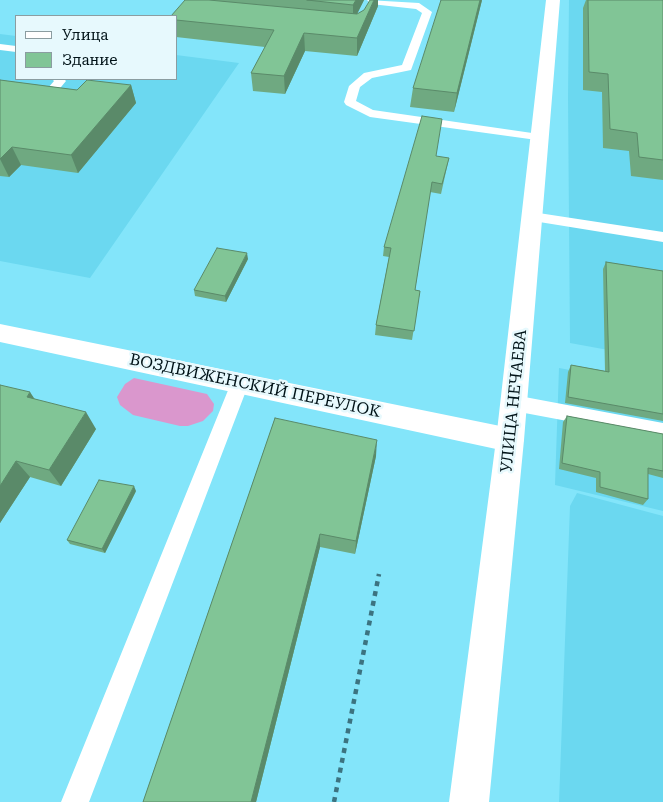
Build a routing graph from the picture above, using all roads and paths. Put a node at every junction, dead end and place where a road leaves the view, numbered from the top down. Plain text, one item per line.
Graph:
1 (552, 0) edge
2 (369, 4) edge
3 (0, 47) edge
4 (15, 49) edge
5 (59, 80) edge
6 (48, 95) edge
7 (539, 138) junction
8 (532, 217) junction
9 (663, 237) edge
10 (0, 333) edge
11 (240, 383) junction
12 (514, 403) junction
13 (663, 431) edge
14 (510, 440) junction
15 (379, 574) dead end
16 (75, 802) edge
17 (334, 802) edge
18 (470, 802) edge

1 - 7 street, УЛИЦА НЕЧАЕВА
2 - 7 lane
3 - 4 lane
5 - 6 lane
7 - 8 street, УЛИЦА НЕЧАЕВА
8 - 9 lane
8 - 12 street, УЛИЦА НЕЧАЕВА
10 - 11 street, ВОЗДВИЖЕНСКИЙ ПЕРЕУЛОК
11 - 14 street, ВОЗДВИЖЕНСКИЙ ПЕРЕУЛОК
11 - 16 lane
12 - 13 lane
12 - 14 street, УЛИЦА НЕЧАЕВА
14 - 18 street, УЛИЦА НЕЧАЕВА
15 - 17 path

